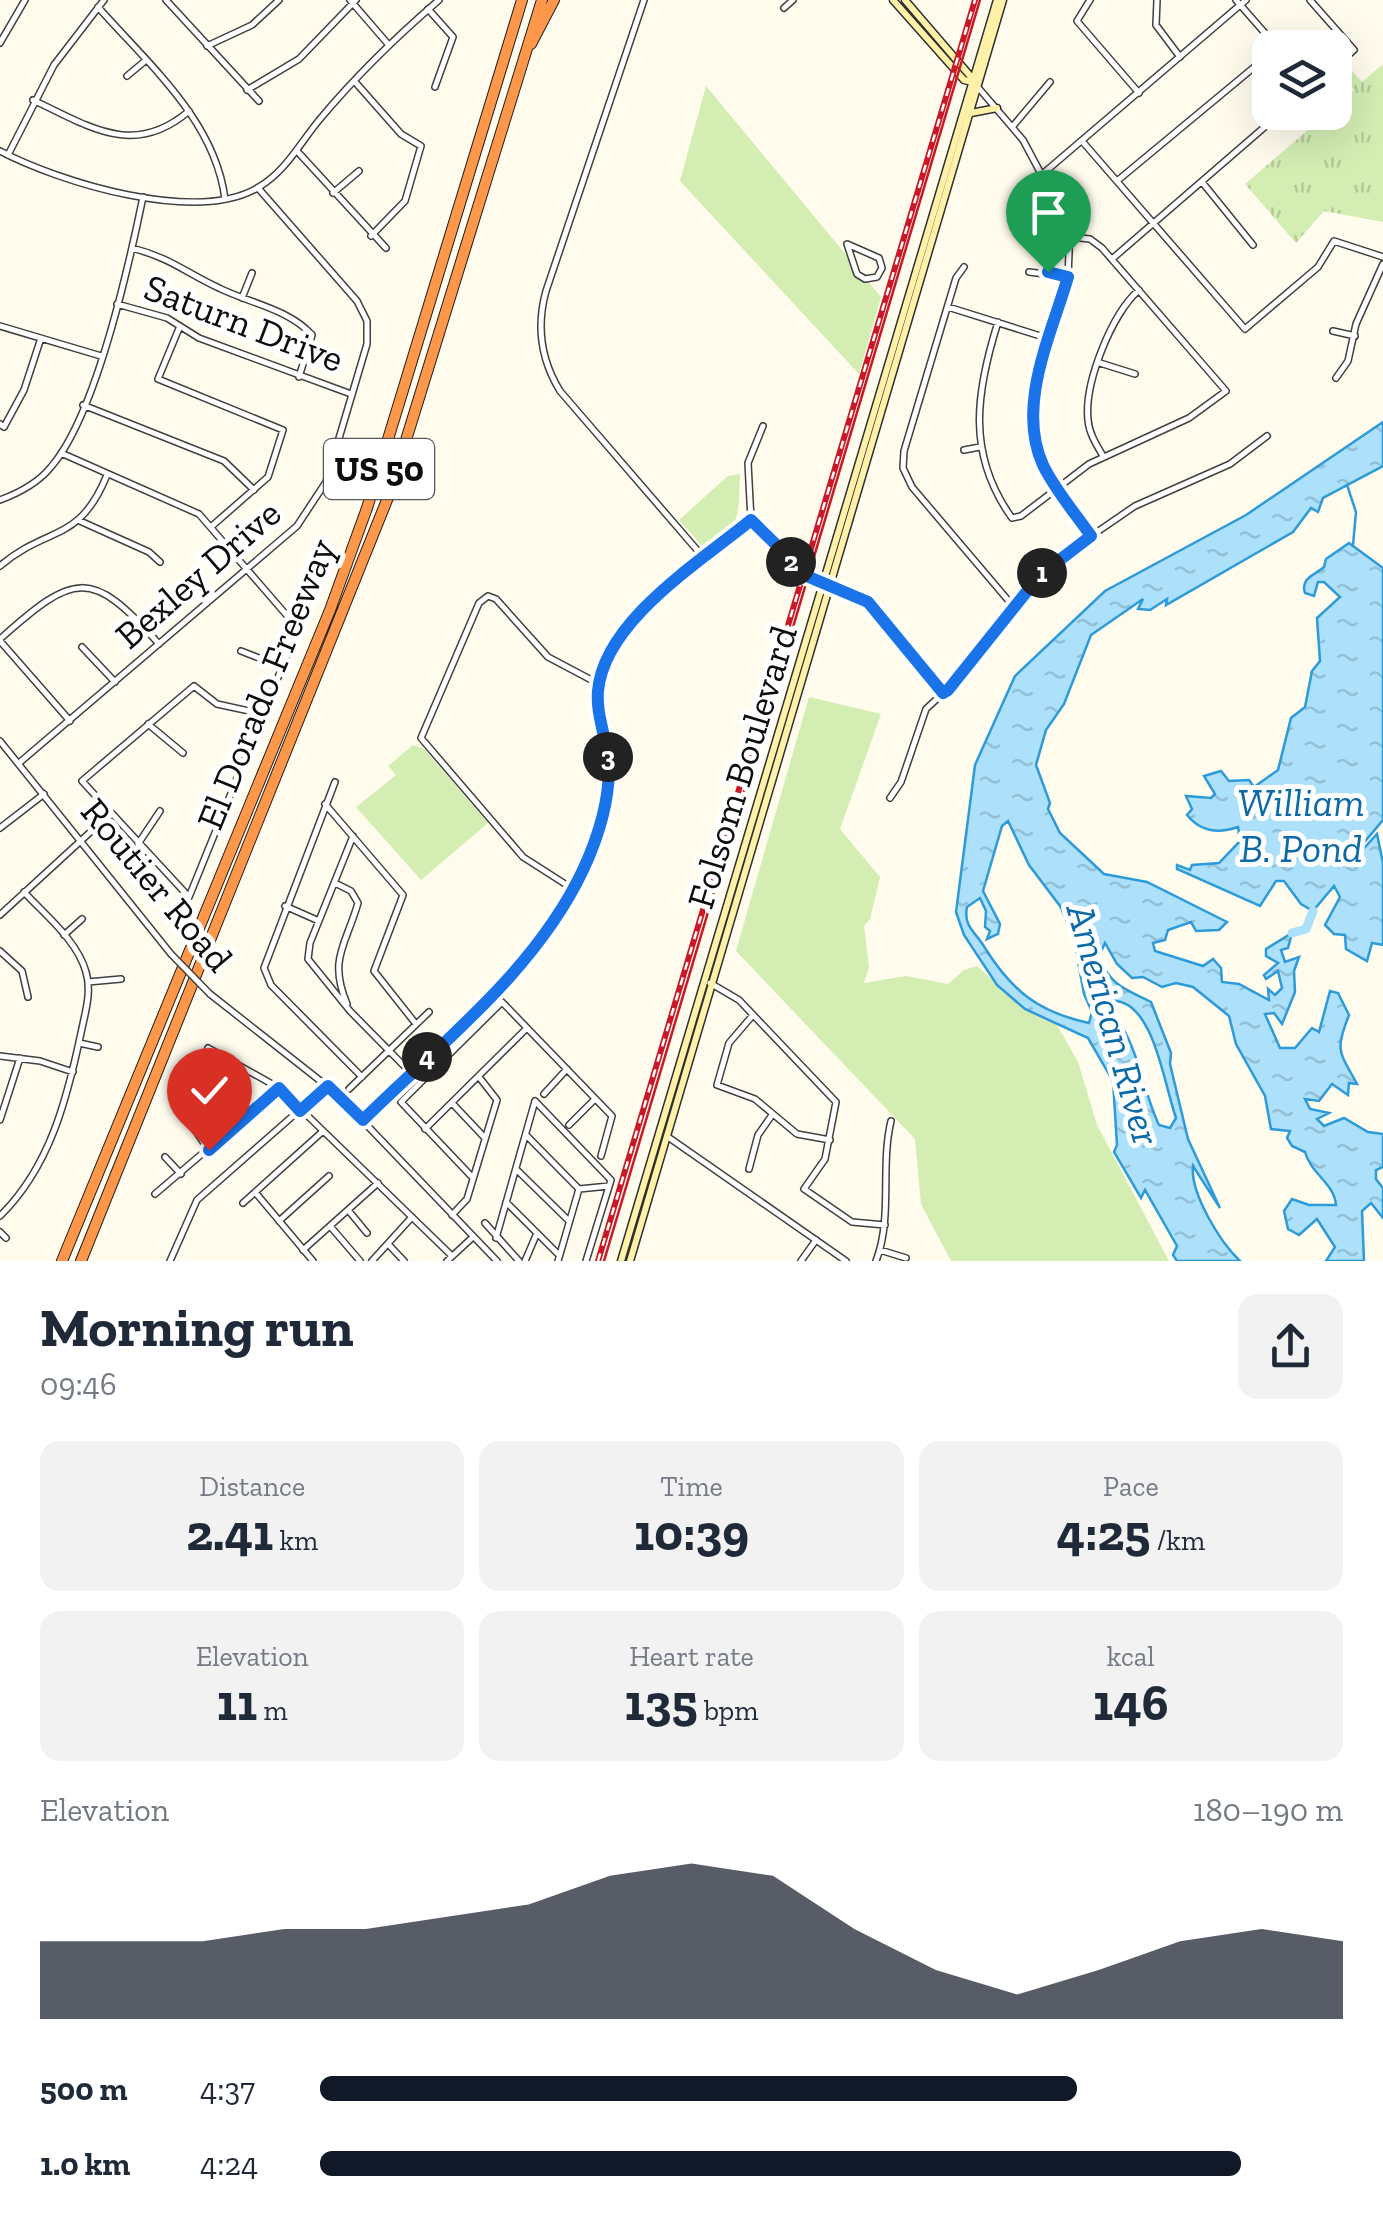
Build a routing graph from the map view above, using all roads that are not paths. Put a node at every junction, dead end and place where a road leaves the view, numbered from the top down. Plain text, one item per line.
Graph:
1 (24, 0) edge
2 (104, 0) edge
3 (166, 0) edge
4 (180, 0) edge
5 (279, 0) edge
6 (439, 0) edge
7 (522, 0) edge
8 (542, 0) edge
9 (554, 0) edge
10 (644, 0) edge
11 (793, 0) edge
12 (893, 0) edge
13 (906, 0) edge
14 (1000, 0) edge
15 (1090, 0) edge
16 (1157, 0) edge
17 (1310, 0) edge
18 (353, 1) edge
19 (1241, 2) edge
20 (98, 7) junction
21 (172, 7) junction
22 (784, 8) dead end
23 (428, 9) junction
24 (1264, 30) edge
25 (1336, 30) edge
26 (0, 43) edge
27 (388, 44) junction
28 (206, 47) junction
29 (527, 49) junction
30 (980, 54) junction
31 (1180, 57) junction
32 (959, 58) junction
33 (145, 61) junction
34 (1252, 69) edge
35 (127, 76) dead end
36 (972, 82) junction
37 (1050, 82) dead end
38 (356, 83) junction
39 (436, 87) dead end
40 (980, 88) junction
41 (247, 90) junction
42 (1139, 92) junction
43 (33, 100) junction
44 (259, 101) dead end
45 (997, 108) junction
46 (189, 112) junction
47 (970, 114) junction
48 (1013, 126) junction
49 (1261, 130) edge
50 (1081, 140) junction
51 (0, 151) edge
52 (297, 151) junction
53 (8, 155) junction
54 (359, 170) dead end
55 (1039, 177) junction
56 (1117, 181) junction
57 (1202, 182) junction
58 (258, 188) junction
59 (333, 192) junction
60 (143, 197) junction
61 (224, 199) junction
62 (1059, 202) junction
63 (1046, 210) dead end
64 (1153, 223) junction
65 (371, 236) junction
66 (1071, 237) junction
67 (1253, 245) dead end
68 (132, 248) junction
69 (386, 248) dead end
70 (868, 253) joint
71 (1112, 259) junction
72 (1383, 261) edge
73 (964, 267) dead end
74 (1028, 272) dead end
75 (252, 273) dead end
76 (1068, 277) junction
77 (1139, 290) junction
78 (242, 298) junction
79 (117, 304) junction
80 (947, 307) junction
81 (998, 322) junction
82 (0, 326) edge
83 (180, 326) junction
84 (1333, 332) dead end
85 (1355, 336) junction
86 (40, 338) junction
87 (1050, 339) junction
88 (102, 356) junction
89 (1100, 363) junction
90 (1135, 374) dead end
91 (299, 378) junction
92 (1336, 378) dead end
93 (352, 394) junction
94 (83, 405) junction
95 (0, 424) edge
96 (762, 426) dead end
97 (1267, 436) dead end
98 (980, 447) junction
99 (964, 450) dead end
100 (61, 453) junction
101 (864, 453) junction
102 (1103, 456) junction
103 (107, 475) junction
104 (1058, 489) junction
105 (254, 490) junction
106 (860, 494) junction
107 (0, 500) edge
108 (80, 520) junction
109 (751, 520) junction
110 (212, 526) junction
111 (1091, 536) junction
112 (704, 559) junction
113 (160, 562) dead end
114 (0, 566) edge
115 (248, 569) junction
116 (828, 584) junction
117 (1014, 606) junction
118 (0, 640) edge
119 (159, 644) junction
120 (806, 646) junction
121 (82, 647) dead end
122 (241, 651) dead end
123 (282, 667) junction
124 (804, 680) junction
125 (115, 682) junction
126 (599, 684) junction
127 (943, 693) junction
128 (263, 714) junction
129 (784, 720) junction
130 (70, 721) junction
131 (148, 724) junction
132 (0, 742) edge
133 (183, 753) dead end
134 (781, 758) junction
135 (19, 763) junction
136 (335, 782) dead end
137 (44, 794) junction
138 (890, 798) dead end
139 (326, 804) junction
140 (160, 811) dead end
141 (110, 814) junction
142 (0, 828) edge
143 (353, 836) junction
144 (84, 840) junction
145 (138, 844) junction
146 (335, 882) junction
147 (573, 890) junction
148 (24, 892) junction
149 (284, 906) junction
150 (0, 915) edge
151 (82, 920) dead end
152 (319, 921) junction
153 (64, 935) junction
154 (0, 952) edge
155 (121, 979) dead end
156 (88, 982) junction
157 (710, 983) junction
158 (28, 997) dead end
159 (350, 1012) junction
160 (429, 1012) dead end
161 (753, 1015) junction
162 (416, 1024) junction
163 (527, 1028) junction
164 (79, 1043) junction
165 (98, 1047) dead end
166 (208, 1048) dead end
167 (388, 1051) junction
168 (0, 1056) edge
169 (20, 1058) junction
170 (225, 1058) junction
171 (567, 1069) junction
172 (73, 1072) junction
173 (410, 1073) junction
174 (479, 1076) junction
175 (362, 1077) junction
176 (328, 1086) junction
177 (279, 1088) junction
178 (349, 1089) dead end
179 (544, 1094) dead end
180 (595, 1098) junction
181 (452, 1103) junction
182 (300, 1111) junction
183 (772, 1114) junction
184 (0, 1120) edge
185 (363, 1120) junction
186 (891, 1121) dead end
187 (569, 1124) dead end
188 (426, 1129) junction
189 (322, 1132) junction
190 (664, 1135) junction
191 (526, 1136) junction
192 (485, 1138) junction
193 (830, 1140) junction
194 (209, 1150) junction
195 (601, 1156) dead end
196 (165, 1157) dead end
197 (516, 1169) junction
198 (749, 1169) dead end
199 (180, 1174) junction
200 (329, 1176) dead end
201 (473, 1178) junction
202 (378, 1183) junction
203 (608, 1186) junction
204 (579, 1190) junction
205 (255, 1192) junction
206 (155, 1194) dead end
207 (506, 1202) junction
208 (242, 1203) dead end
209 (348, 1210) junction
210 (452, 1215) junction
211 (0, 1216) edge
212 (412, 1217) junction
213 (279, 1221) junction
214 (569, 1221) junction
215 (485, 1222) dead end
216 (885, 1225) junction
217 (330, 1226) junction
218 (367, 1232) dead end
219 (536, 1233) junction
220 (473, 1237) junction
221 (497, 1239) junction
222 (816, 1240) junction
223 (388, 1244) junction
224 (303, 1250) junction
225 (880, 1250) junction
226 (488, 1252) junction
227 (559, 1258) edge
228 (906, 1258) dead end
229 (450, 1259) edge
230 (62, 1261) edge
231 (81, 1261) edge
232 (170, 1261) edge
233 (312, 1261) edge
234 (360, 1261) edge
235 (372, 1261) edge
236 (404, 1261) edge
237 (496, 1261) edge
238 (522, 1261) edge
239 (586, 1261) edge
240 (627, 1261) edge
241 (801, 1261) edge
242 (846, 1261) edge
243 (876, 1261) edge

1 - 26 street
2 - 20 street
3 - 21 street
4 - 21 street
5 - 28 street
6 - 23 street
7 - 230 highway, El Dorado Freeway / US 50
8 - 29 highway, El Dorado Freeway / US 50
9 - 29 highway
10 - 112 street
11 - 22 street
12 - 36 main road
13 - 32 main road
14 - 30 main road, Folsom Boulevard
14 - 40 main road, Folsom Boulevard
15 - 42 street
16 - 31 street
17 - 25 street
18 - 27 street
18 - 41 street
19 - 24 street
19 - 31 street
20 - 33 street
20 - 43 street
21 - 28 street
23 - 27 street
23 - 39 street
27 - 38 street
28 - 41 street
29 - 231 highway, El Dorado Freeway / US 50
30 - 32 main road
30 - 36 main road, Folsom Boulevard
31 - 42 street
32 - 36 main road
33 - 35 street
33 - 46 street
34 - 56 street
36 - 40 street
36 - 101 main road, Folsom Boulevard
37 - 48 street
38 - 52 street
38 - 65 street
40 - 45 street
40 - 47 main road, Folsom Boulevard
41 - 44 street
42 - 50 street
43 - 46 street
43 - 53 street
45 - 47 main road
45 - 48 street
46 - 61 street
47 - 106 main road, Folsom Boulevard
48 - 55 street
49 - 57 street
50 - 55 street
50 - 56 street
51 - 53 street
52 - 58 street
52 - 59 street
53 - 60 street
54 - 59 street
55 - 62 street
56 - 64 street
57 - 64 street
57 - 67 street
58 - 61 street
58 - 93 street, Bexley Drive
59 - 65 street
60 - 61 street
60 - 68 street
62 - 63 street
62 - 66 street
64 - 71 street
64 - 72 street
65 - 69 street
66 - 71 street
66 - 76 street
68 - 78 street
68 - 79 street
70 - 70 street
71 - 77 street
72 - 85 street
73 - 80 street
74 - 76 street
75 - 78 street
76 - 87 street
77 - 89 street
77 - 102 street
78 - 91 street
79 - 83 street, Saturn Drive
79 - 88 street
80 - 81 street
80 - 117 street
81 - 87 street
81 - 98 street
82 - 86 street
83 - 91 street, Saturn Drive
83 - 105 street
84 - 85 street
85 - 92 street
86 - 88 street
86 - 95 street
87 - 104 street
88 - 94 street
89 - 90 street
89 - 102 street
91 - 93 street, Saturn Drive
93 - 115 street, Bexley Drive
94 - 100 street
94 - 105 street
96 - 109 street
97 - 111 street
98 - 99 street
98 - 104 street
100 - 103 street
100 - 107 street
101 - 106 main road
101 - 116 main road, Folsom Boulevard
102 - 104 street
103 - 108 street
103 - 110 street
104 - 111 street
105 - 110 street
106 - 116 main road, Folsom Boulevard
108 - 113 street
108 - 114 street
109 - 112 street
109 - 116 street
110 - 115 street
111 - 117 street
112 - 126 street
115 - 119 street, Bexley Drive
115 - 123 street
116 - 120 main road, Folsom Boulevard
116 - 124 main road, Folsom Boulevard
116 - 127 street
117 - 127 street
118 - 119 street
118 - 130 street
119 - 125 street, Bexley Drive
120 - 124 main road
120 - 129 main road, Folsom Boulevard
121 - 125 street
122 - 123 street
123 - 128 street
124 - 134 main road, Folsom Boulevard
125 - 130 street, Bexley Drive
126 - 147 street
126 - 147 street
127 - 138 street
128 - 131 street
128 - 145 street
129 - 134 main road
129 - 157 main road, Folsom Boulevard
130 - 135 street, Bexley Drive
131 - 133 street
131 - 141 street
132 - 135 street, Routier Road
134 - 157 main road, Folsom Boulevard
135 - 137 street, Routier Road
136 - 139 street
137 - 142 street
137 - 144 street, Routier Road
139 - 143 street
139 - 149 street
140 - 145 street
141 - 144 street
141 - 145 street
143 - 146 street
143 - 162 street
144 - 148 street
144 - 176 street, Routier Road, bridge
146 - 152 street
146 - 159 street
147 - 173 street
148 - 150 street
148 - 153 street
149 - 152 street
149 - 175 street
151 - 153 street
152 - 159 street
153 - 156 street
154 - 158 street
155 - 156 street
156 - 164 street
157 - 161 street
157 - 190 main road, Folsom Boulevard
159 - 167 street
160 - 162 street
161 - 183 street
161 - 193 street
162 - 167 street
163 - 171 street
163 - 174 street
163 - 188 street
164 - 165 street
164 - 172 street
166 - 170 street
167 - 173 street
167 - 175 street
168 - 169 street
169 - 172 street
169 - 184 street
170 - 177 street
170 - 194 street
171 - 179 street
171 - 180 street
172 - 211 street
173 - 185 street
174 - 181 street
174 - 192 street
175 - 178 street
176 - 182 street
176 - 185 street, Routier Road
177 - 182 street
177 - 194 street
180 - 187 street
180 - 195 street
181 - 188 street
181 - 192 street
182 - 189 street
182 - 232 street
183 - 193 street
183 - 198 street
185 - 210 street, Routier Road
186 - 216 street
188 - 201 street
189 - 202 street
189 - 205 street
190 - 222 street
190 - 240 main road, Folsom Boulevard
190 - 240 main road, Folsom Boulevard
191 - 197 street
191 - 203 street
191 - 204 street
192 - 201 street
193 - 216 street
194 - 199 street
196 - 199 street
197 - 207 street
197 - 214 street
199 - 206 street
200 - 213 street
201 - 210 street
202 - 209 street
202 - 212 street
203 - 204 street
203 - 239 street
204 - 214 street
205 - 208 street
205 - 213 street
207 - 219 street
207 - 221 street
209 - 217 street
209 - 218 street
210 - 220 street, Routier Road
212 - 223 street
212 - 229 street
213 - 224 street
214 - 227 street
215 - 221 street
216 - 225 street
217 - 224 street
217 - 234 street
219 - 227 street
219 - 238 street
220 - 226 street, Routier Road
220 - 229 street
221 - 226 street
221 - 238 street
222 - 241 street
222 - 242 street
223 - 235 street
223 - 236 street
224 - 233 street
225 - 228 street
225 - 243 street
226 - 237 street, Routier Road

